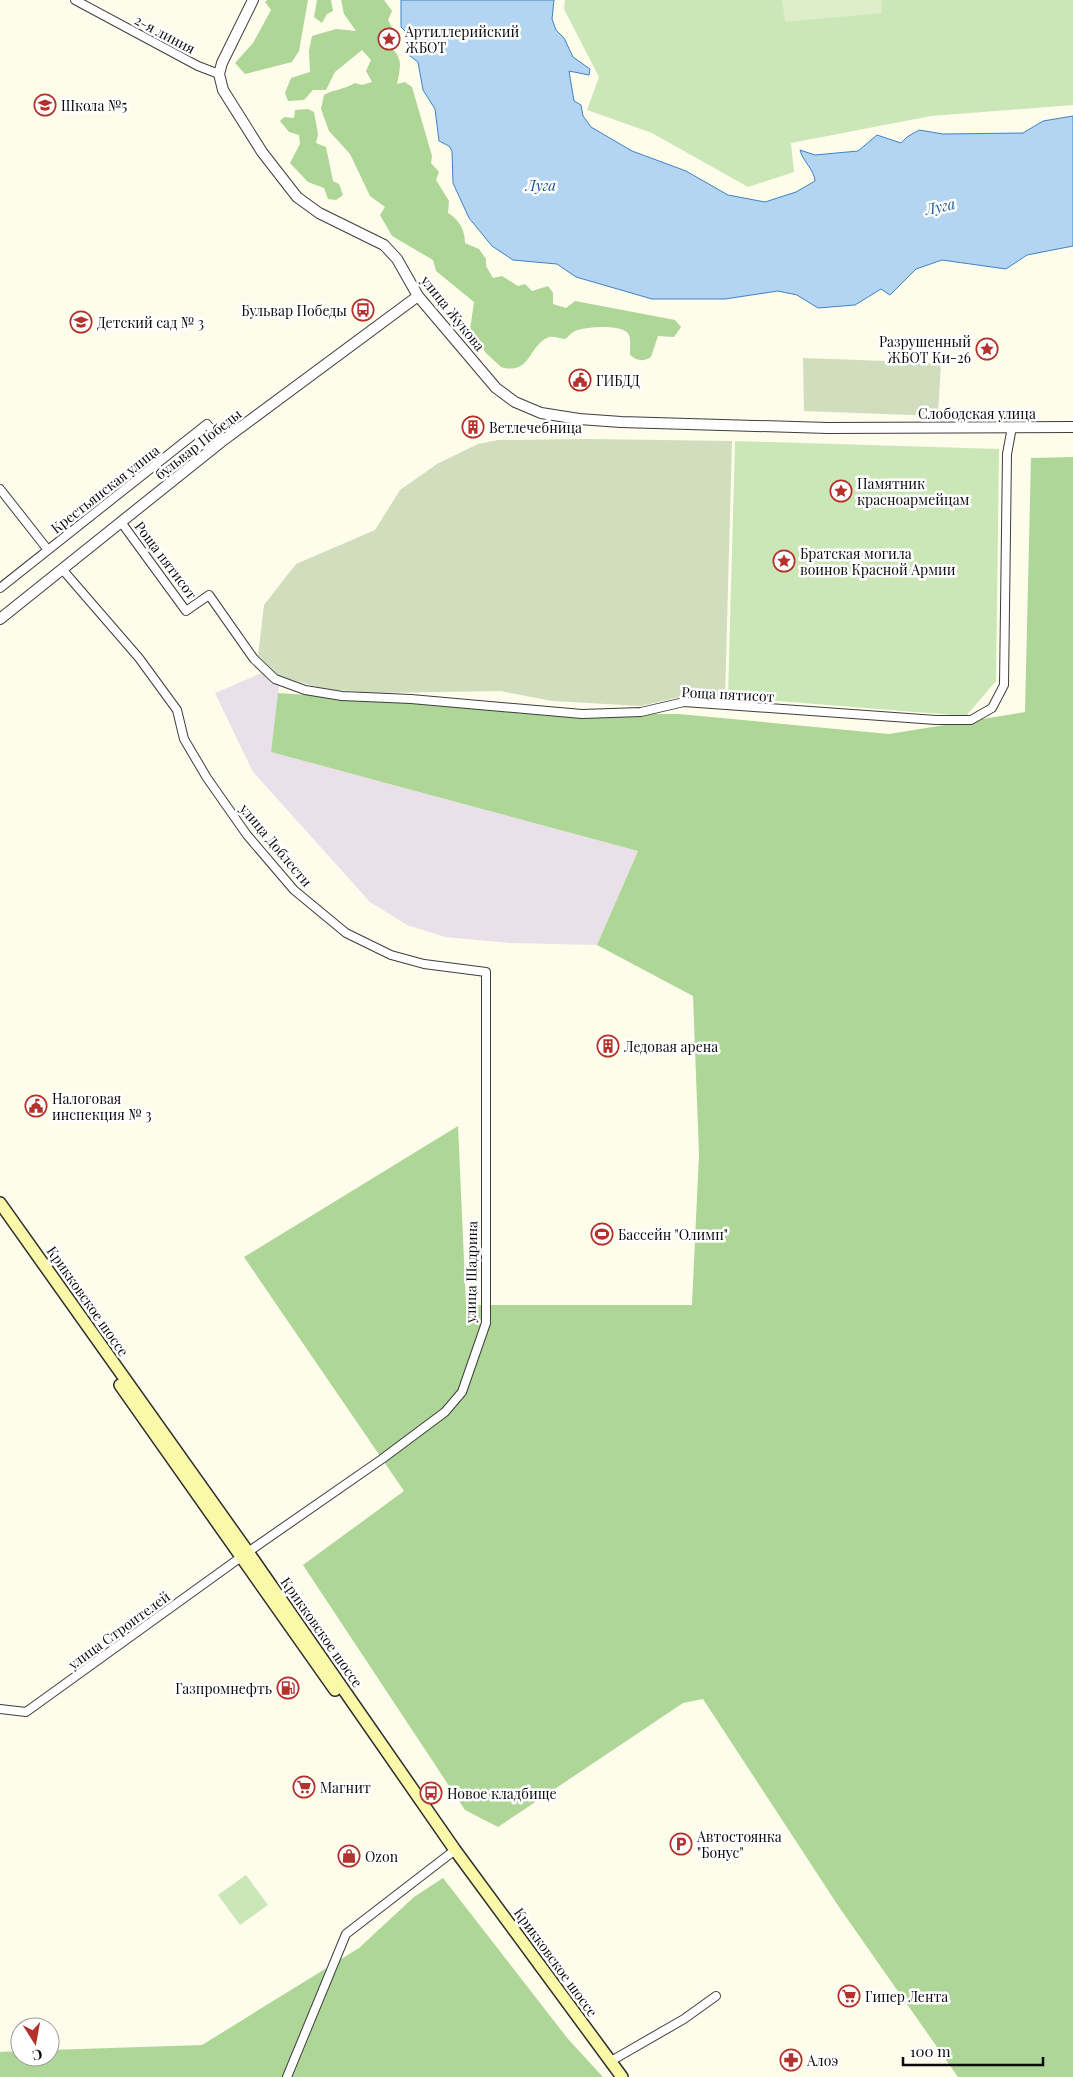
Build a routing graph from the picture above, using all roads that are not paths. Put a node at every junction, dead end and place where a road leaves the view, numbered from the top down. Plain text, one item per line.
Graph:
1 (75, 0) edge
2 (253, 0) edge
3 (219, 74) junction
4 (418, 296) junction
5 (880, 427) joint
6 (1012, 427) junction
7 (1073, 427) edge
8 (221, 442) junction
9 (0, 489) edge
10 (121, 522) junction
11 (48, 550) junction
12 (62, 569) junction
13 (0, 588) edge
14 (0, 619) edge
15 (486, 972) joint
16 (1, 1211) edge
17 (245, 1555) junction
18 (0, 1709) edge
19 (452, 1852) junction
20 (716, 1996) dead end
21 (610, 2061) junction
22 (287, 2077) edge
23 (614, 2077) edge
24 (622, 2077) edge

1 - 3 street, 2-я линия
2 - 3 street
3 - 4 street, улица Жукова
4 - 5 street, улица Жукова
4 - 8 street, бульвар Победы
5 - 6 street, Слободская улица
6 - 7 street, Слободская улица
6 - 10 street, Роща пятисот
8 - 10 street, бульвар Победы
8 - 11 street, Крестьянская улица
9 - 11 street
10 - 12 street, бульвар Победы
11 - 13 street, Крестьянская улица
12 - 14 street, бульвар Победы
12 - 15 street, улица Доблести
15 - 17 street, улица Шадрина
16 - 17 main road, Крикковское шоссе
17 - 18 street, улица Строителей
17 - 19 main road, Крикковское шоссе
19 - 21 main road, Крикковское шоссе
19 - 22 street
19 - 23 main road
20 - 21 street
21 - 24 main road, Крикковское шоссе

